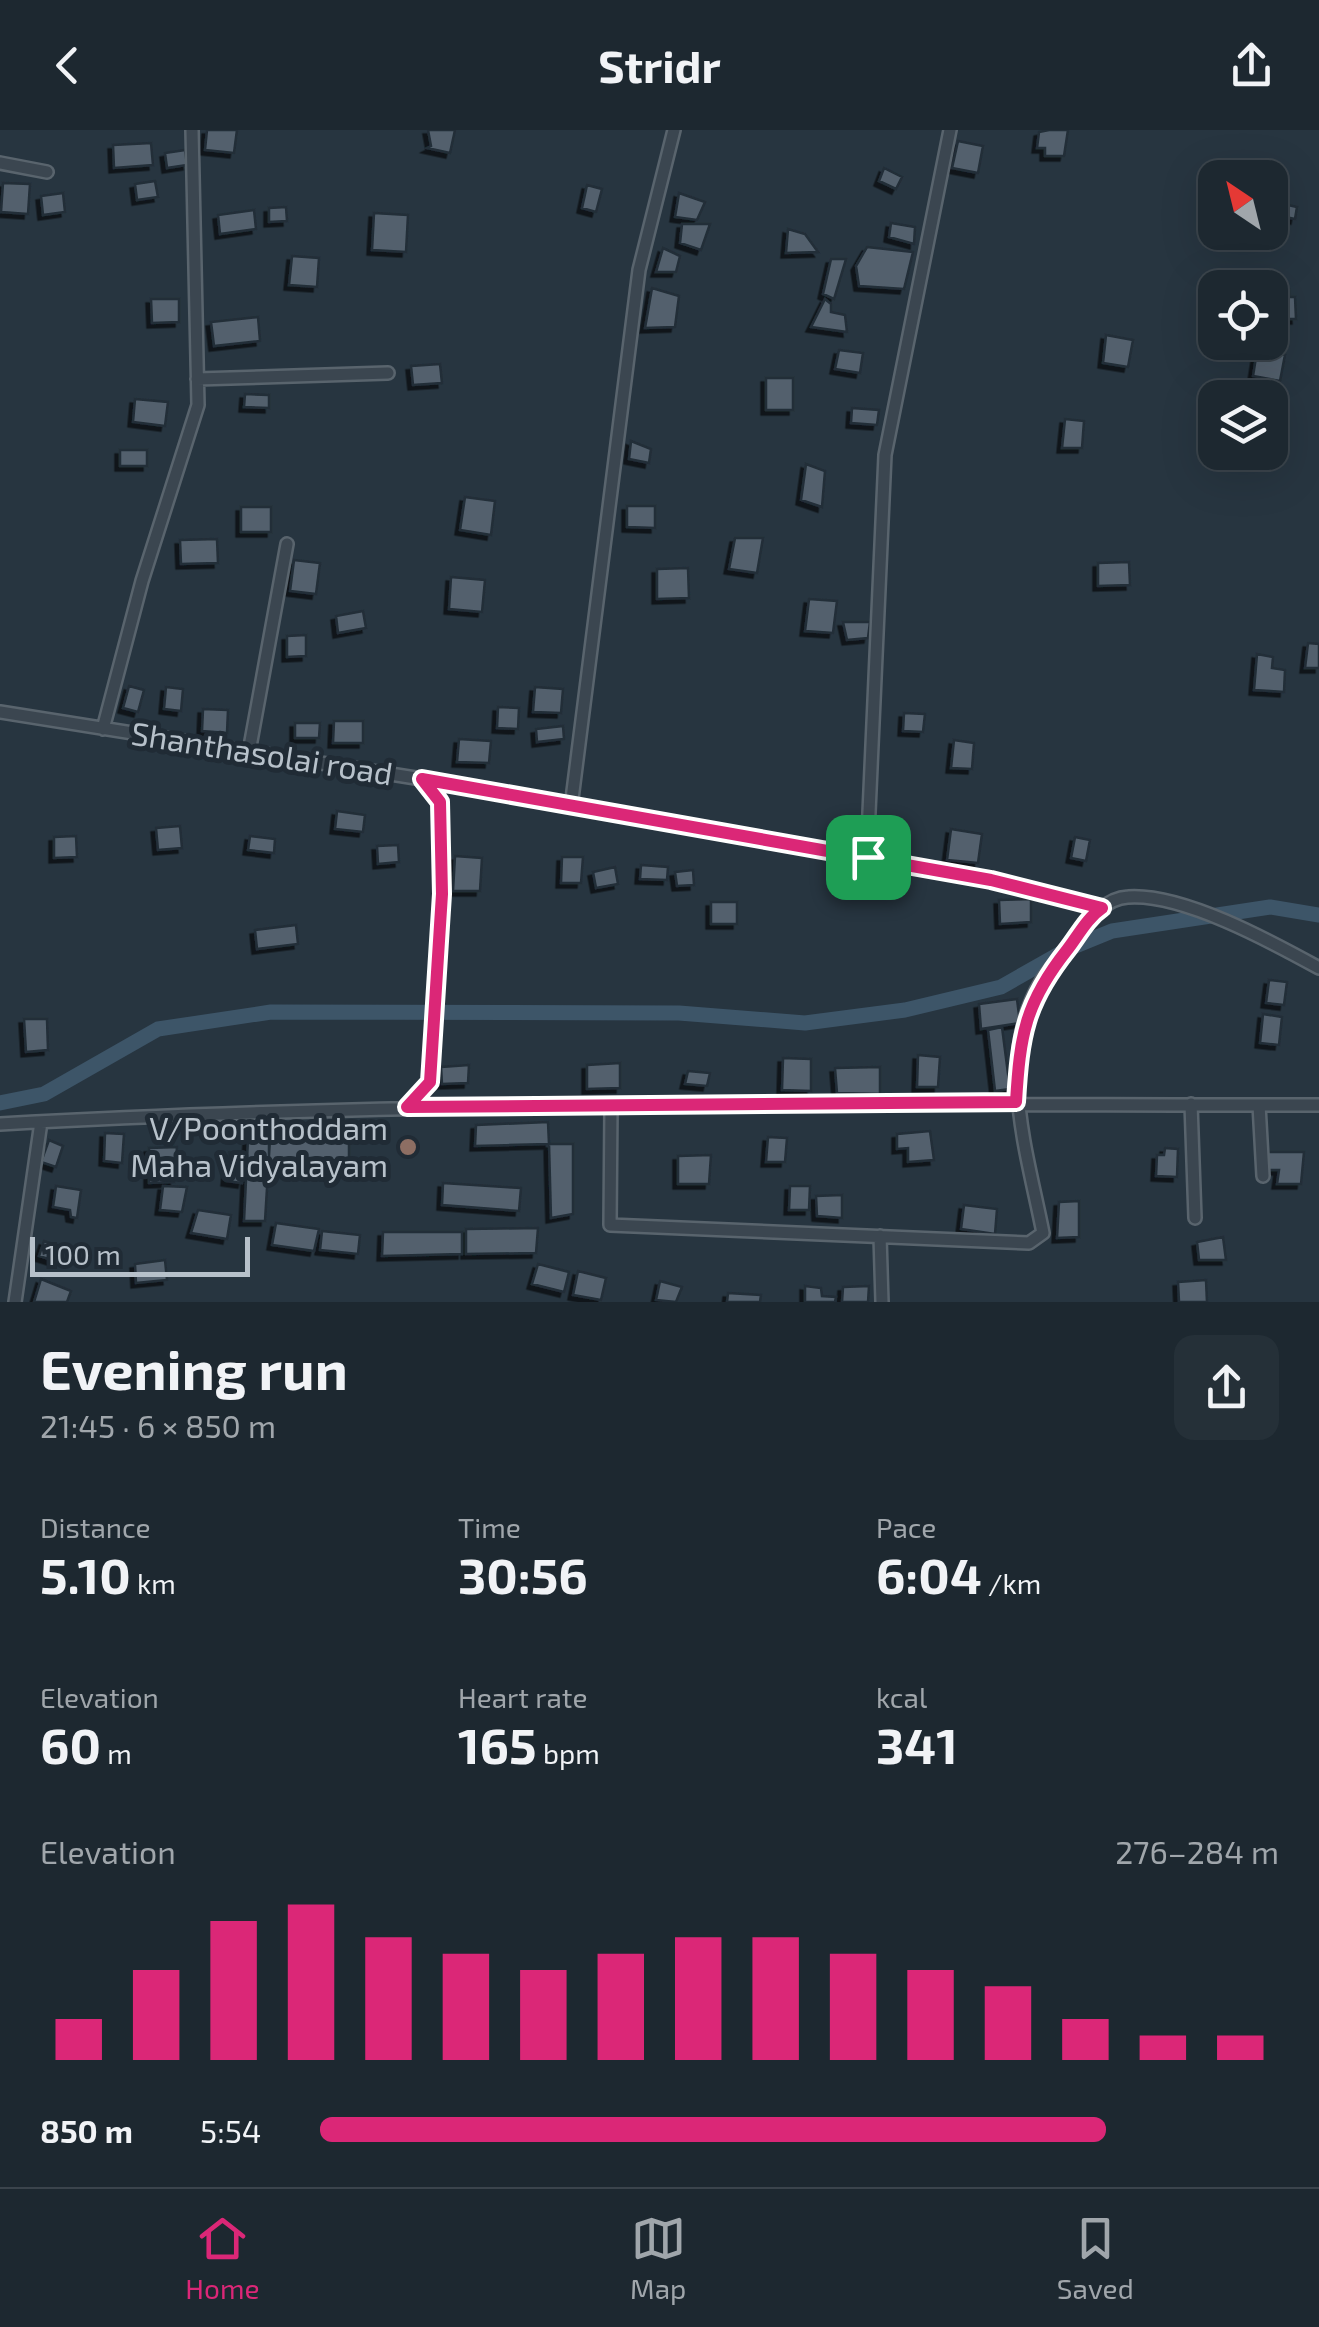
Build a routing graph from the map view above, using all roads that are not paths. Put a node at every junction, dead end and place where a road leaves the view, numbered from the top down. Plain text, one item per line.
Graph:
1 (192, 130) edge
2 (674, 130) edge
3 (950, 130) edge
4 (0, 163) edge
5 (47, 172) dead end
6 (388, 373) dead end
7 (197, 379) junction
8 (287, 544) dead end
9 (0, 712) edge
10 (103, 729) junction
11 (250, 752) junction
12 (422, 779) junction
13 (570, 806) junction
14 (868, 857) junction
15 (1102, 908) junction
16 (1319, 968) edge
17 (1016, 1102) junction
18 (1191, 1104) junction
19 (1260, 1105) junction
20 (1319, 1105) edge
21 (407, 1107) junction
22 (612, 1108) junction
23 (41, 1122) junction
24 (0, 1124) edge
25 (1263, 1176) dead end
26 (1195, 1218) dead end
27 (880, 1236) junction
28 (14, 1302) edge
29 (882, 1302) edge

1 - 7 street
2 - 13 street
3 - 14 street
4 - 5 street
6 - 7 street
7 - 10 street
8 - 11 street
9 - 10 street, Shanthasolai road
10 - 11 street, Shanthasolai road
11 - 12 street, Shanthasolai road
12 - 13 street
12 - 21 street, Shanthasolai road
13 - 14 street
14 - 15 street
15 - 16 street
15 - 17 street
17 - 18 street
17 - 22 street
17 - 27 street
18 - 19 street
18 - 26 street
19 - 20 street
19 - 25 street
21 - 22 street
21 - 23 street
22 - 27 street
23 - 24 street
23 - 28 street
27 - 29 street

